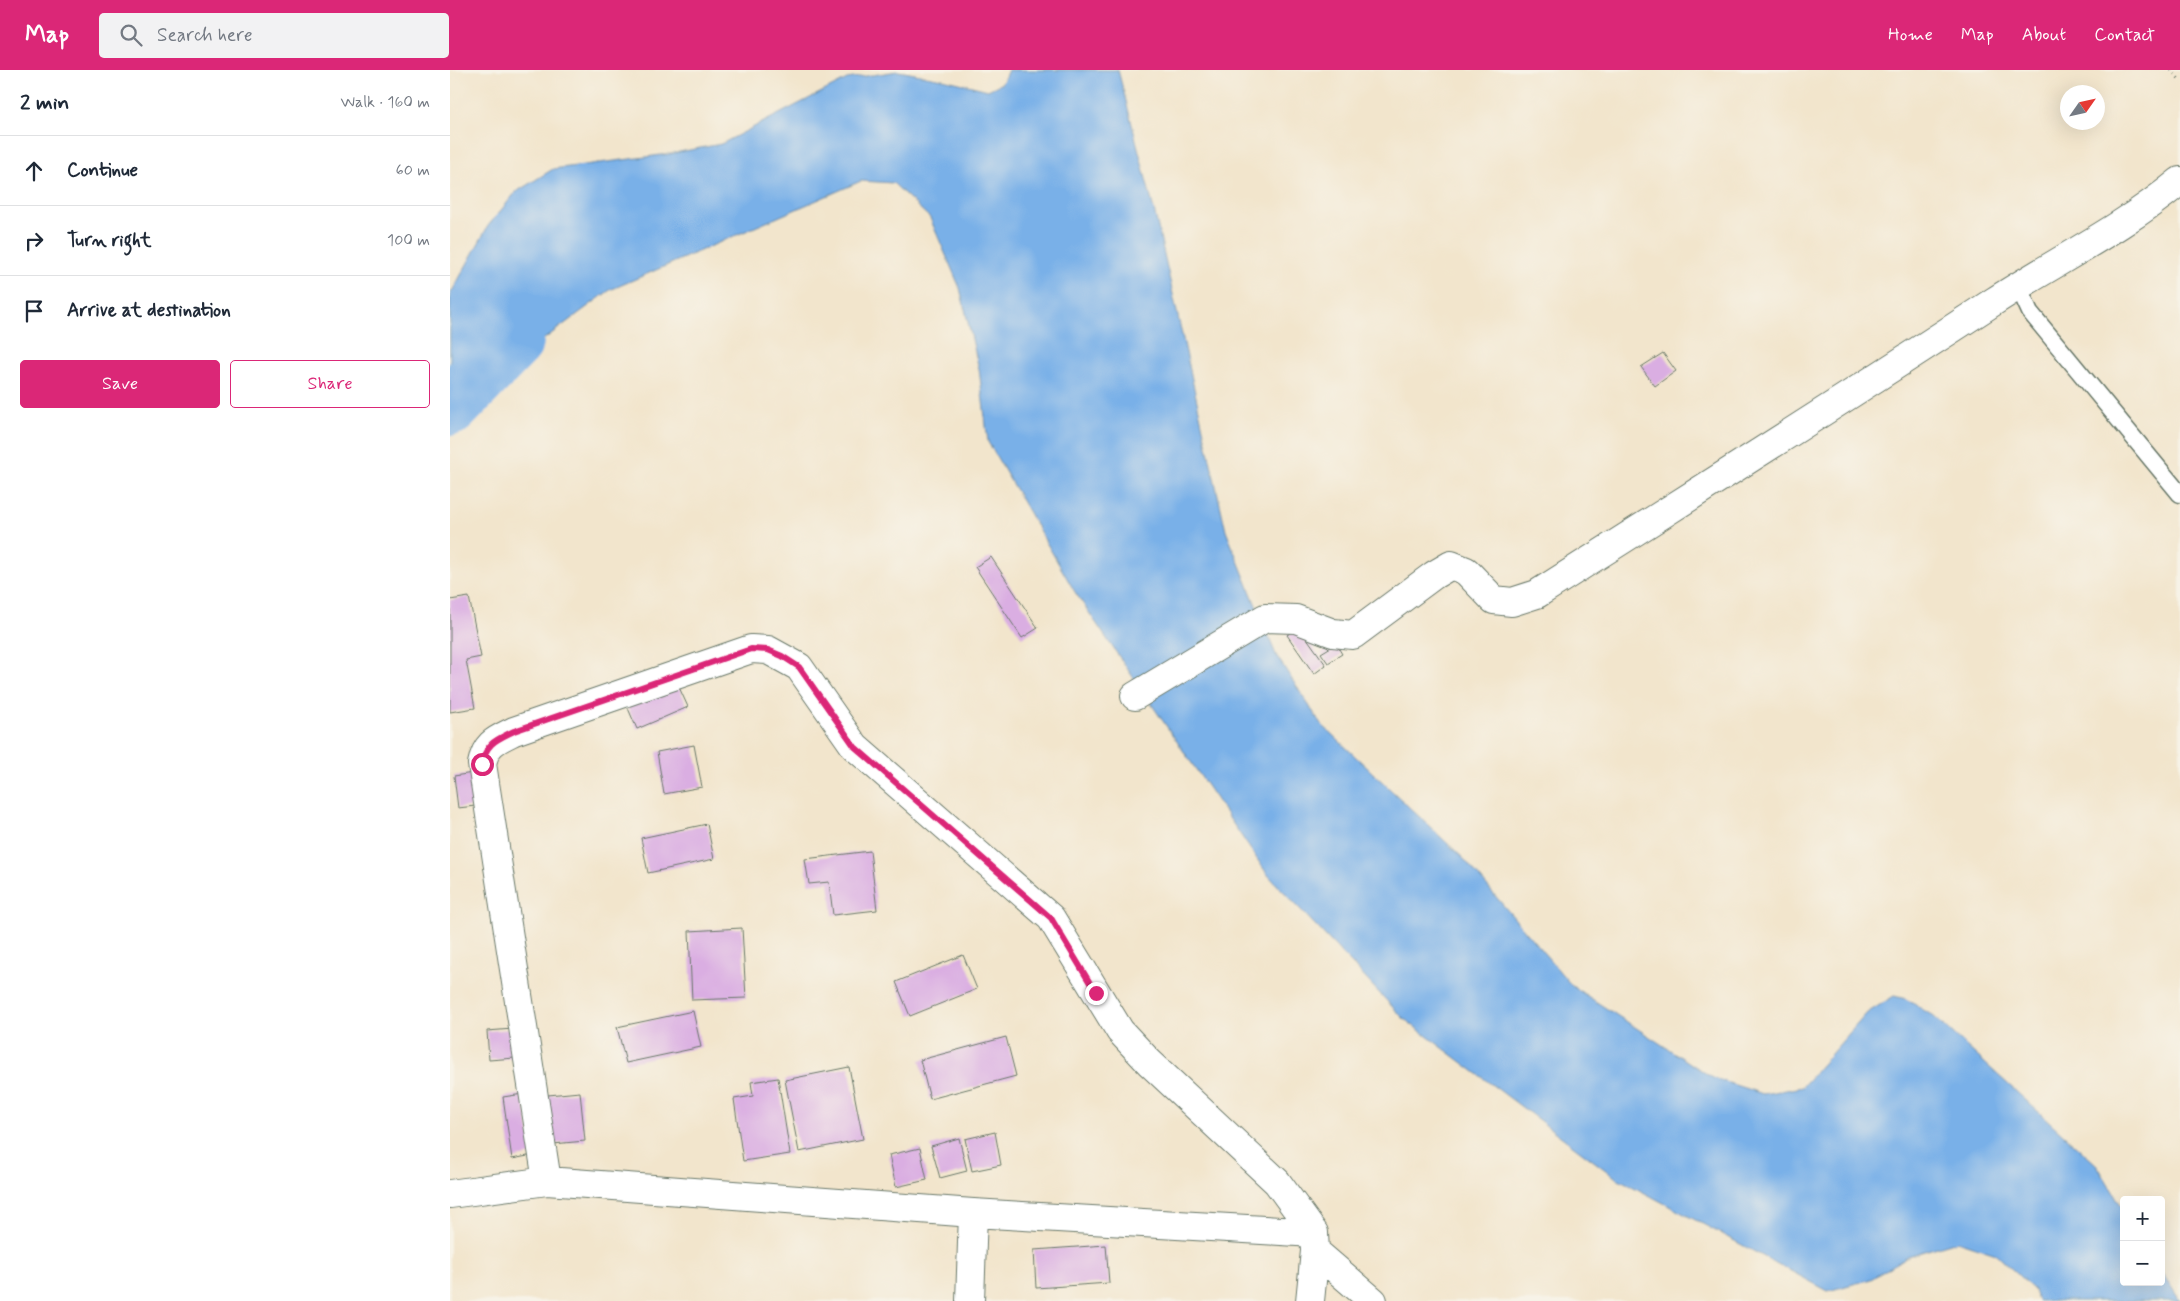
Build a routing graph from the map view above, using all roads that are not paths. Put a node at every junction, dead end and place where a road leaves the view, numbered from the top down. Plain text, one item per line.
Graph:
1 (2180, 180) edge
2 (2018, 286) junction
3 (2180, 494) edge
4 (1135, 696) dead end
5 (547, 1181) junction
6 (450, 1194) edge
7 (973, 1213) junction
8 (1315, 1242) junction
9 (970, 1301) edge
10 (1310, 1301) edge
11 (1374, 1301) edge

1 - 2 street
2 - 3 lane
2 - 4 street
5 - 6 street
5 - 7 street
5 - 8 street
7 - 8 street
7 - 9 street
8 - 10 street
8 - 11 street

